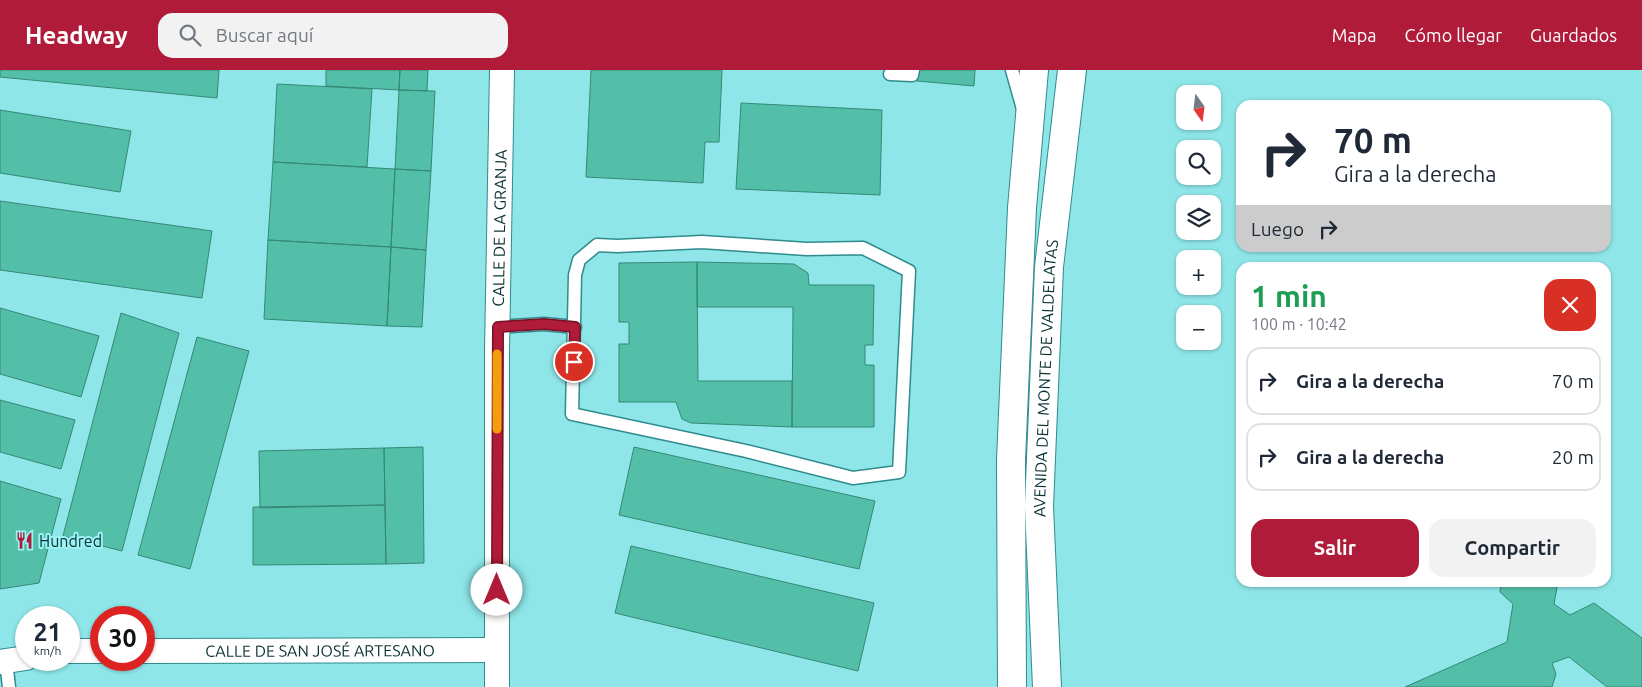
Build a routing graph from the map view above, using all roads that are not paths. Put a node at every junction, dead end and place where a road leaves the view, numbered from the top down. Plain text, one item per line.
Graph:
1 (502, 70) edge
2 (912, 70) edge
3 (1012, 70) edge
4 (1034, 70) edge
5 (1072, 70) edge
6 (890, 74) dead end
7 (1029, 131) junction
8 (498, 327) junction
9 (575, 327) junction
10 (497, 650) junction
11 (155, 651) edge
12 (11, 660) edge
13 (9, 687) edge
14 (498, 687) edge
15 (1012, 687) edge
16 (1047, 687) edge

1 - 8 street, CALLE DE LA GRANJA
2 - 6 lane
3 - 7 lane
4 - 7 street, AVENIDA DEL MONTE DE VALDELATAS
5 - 16 street, AVENIDA DEL MONTE DE VALDELATAS
7 - 15 street, AVENIDA DEL MONTE DE VALDELATAS
8 - 9 lane
8 - 10 street, CALLE DE LA GRANJA
9 - 9 lane
10 - 11 street, CALLE DE SAN JOSÉ ARTESANO
10 - 14 street, CALLE DE LA GRANJA
12 - 13 lane

